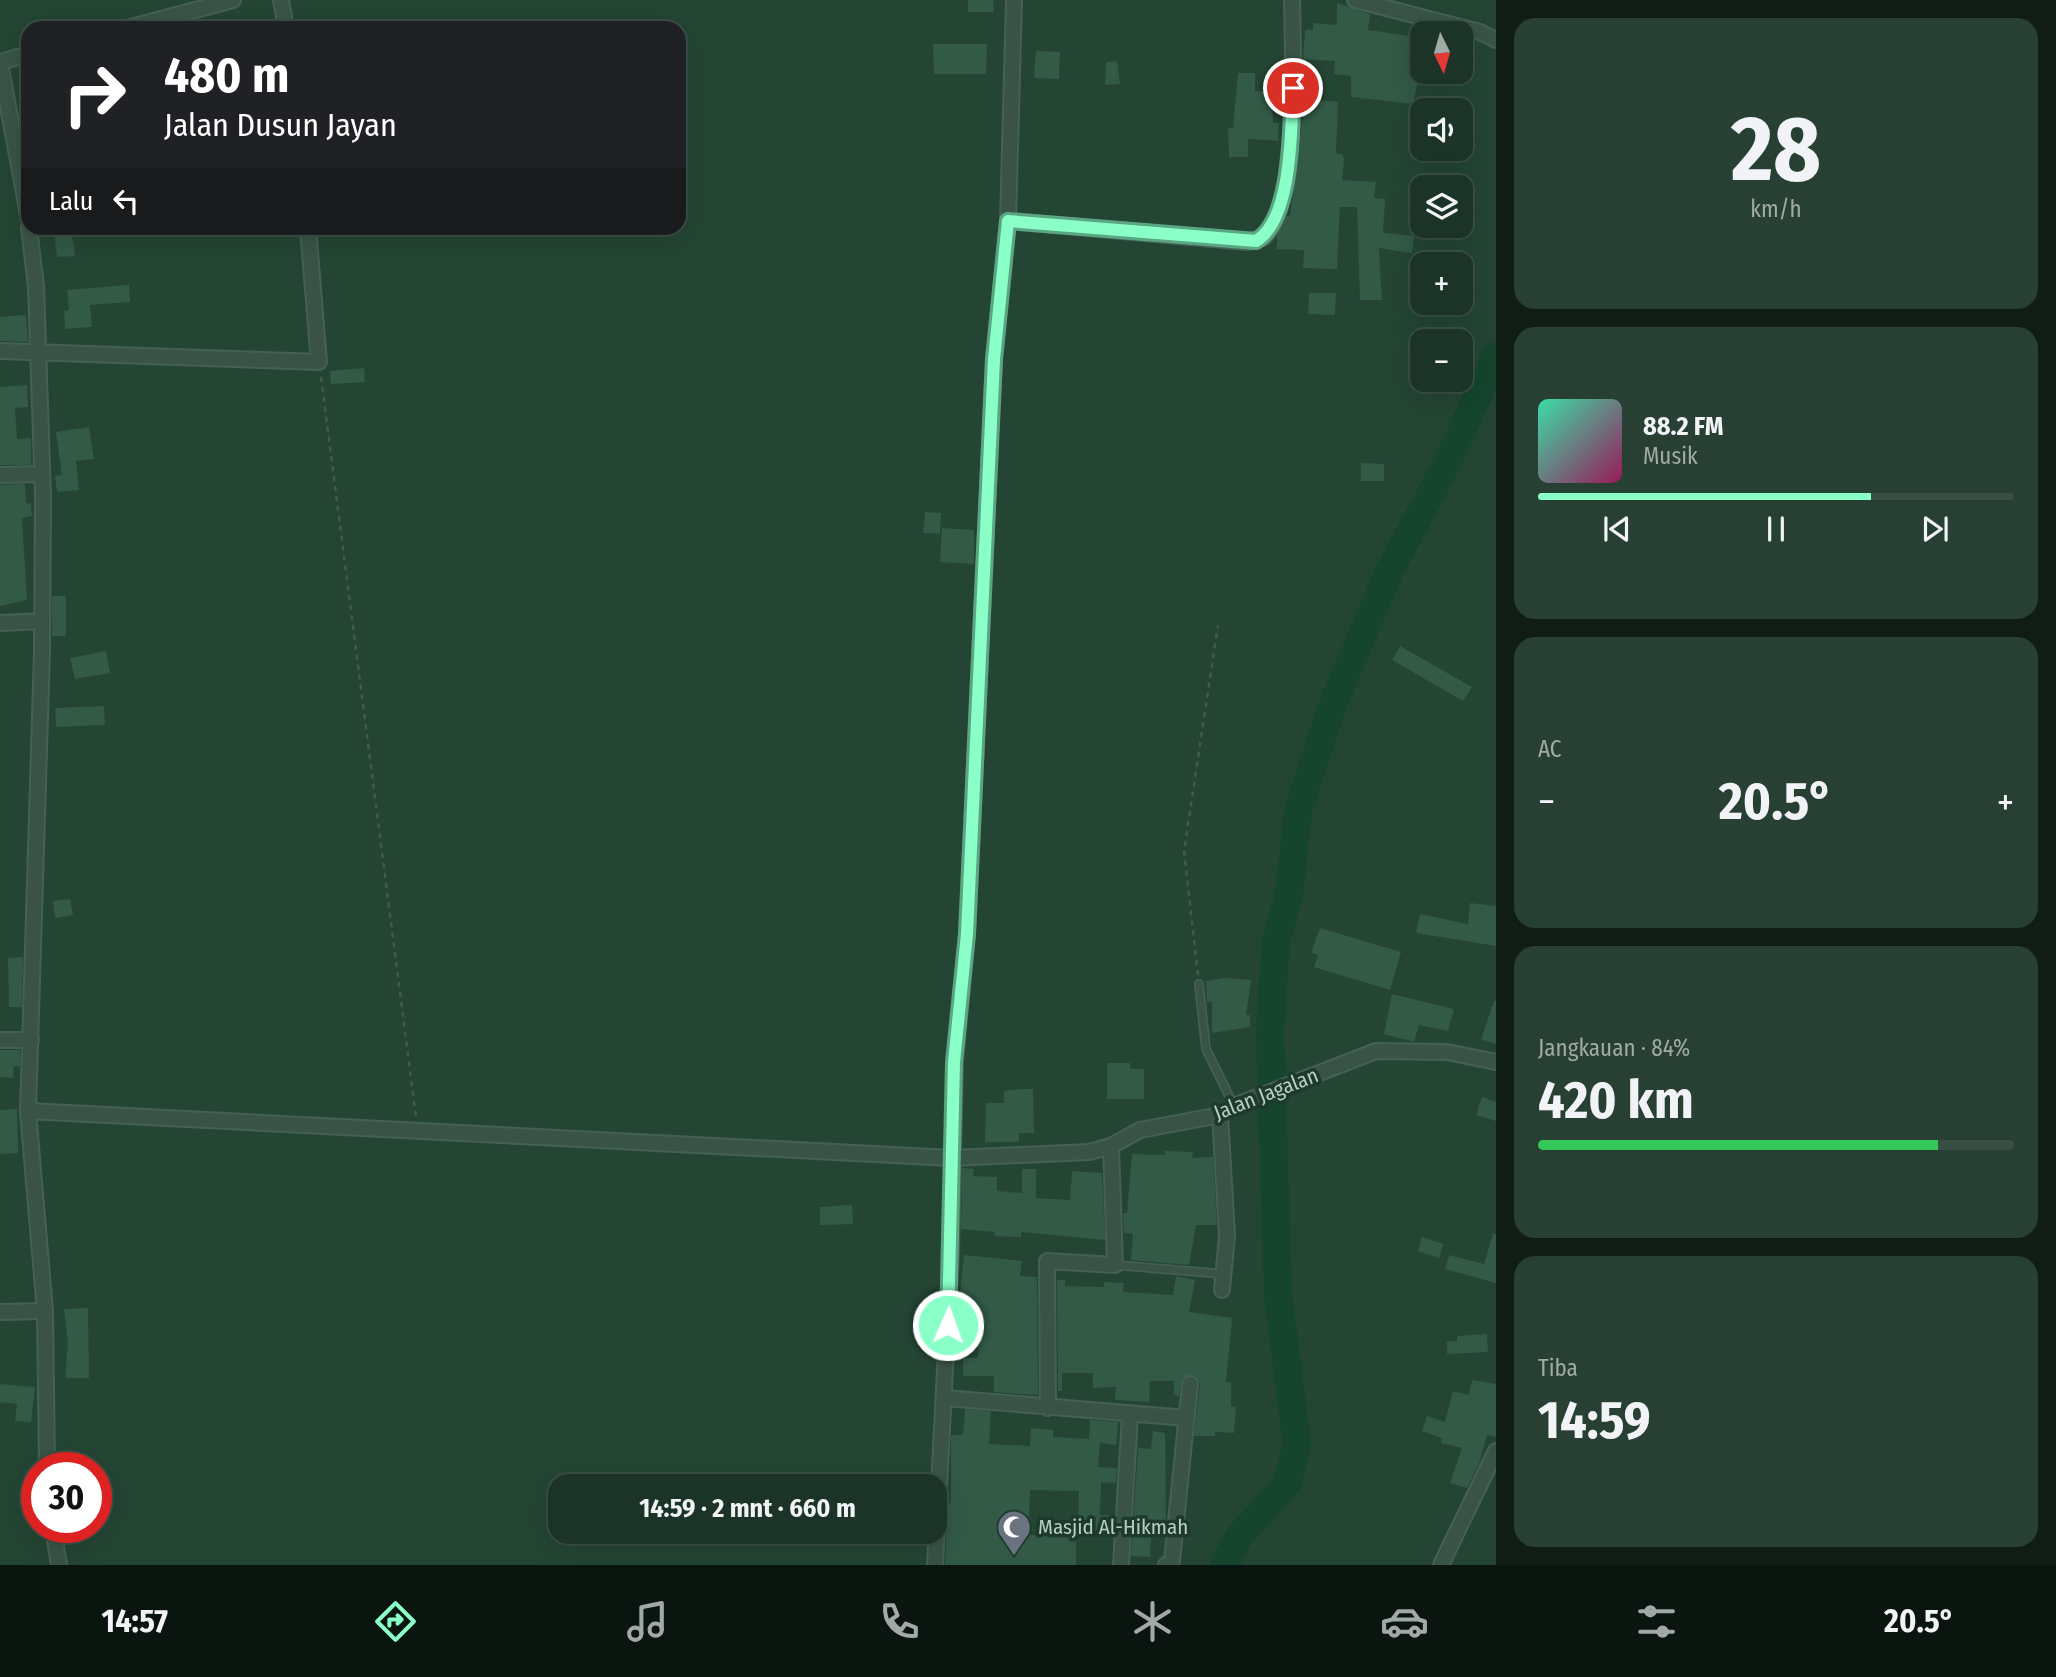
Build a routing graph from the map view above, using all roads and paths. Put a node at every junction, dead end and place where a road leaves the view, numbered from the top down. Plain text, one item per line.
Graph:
1 (233, 0) edge
2 (281, 0) edge
3 (1014, 0) edge
4 (1292, 0) edge
5 (1355, 0) edge
6 (1393, 5) edge
7 (154, 21) edge
8 (285, 21) edge
9 (1496, 40) edge
10 (21, 56) edge
11 (0, 62) edge
12 (21, 177) edge
13 (1008, 221) junction
14 (30, 235) edge
15 (309, 235) edge
16 (0, 351) edge
17 (36, 351) junction
18 (319, 362) junction
19 (42, 474) junction
20 (0, 475) edge
21 (42, 621) junction
22 (0, 622) edge
23 (1218, 625) dead end
24 (1199, 984) joint
25 (0, 1040) edge
26 (31, 1040) junction
27 (1496, 1062) edge
28 (1234, 1106) junction
29 (28, 1111) junction
30 (1220, 1115) junction
31 (418, 1130) junction
32 (1111, 1146) junction
33 (952, 1158) junction
34 (1115, 1265) junction
35 (1223, 1274) junction
36 (1222, 1290) dead end
37 (45, 1311) junction
38 (0, 1312) edge
39 (1190, 1384) dead end
40 (945, 1398) junction
41 (1048, 1408) junction
42 (1130, 1415) junction
43 (1187, 1418) junction
44 (1496, 1451) edge
45 (47, 1452) edge
46 (55, 1543) edge
47 (59, 1565) edge
48 (935, 1565) edge
49 (1121, 1565) edge
50 (1166, 1565) edge
51 (1441, 1565) edge

1 - 7 street
2 - 8 street
3 - 13 street
4 - 13 street
5 - 6 street
6 - 9 street
10 - 11 street
11 - 12 street
13 - 33 street
14 - 17 street
15 - 18 street
16 - 17 street
17 - 18 street
17 - 19 street
18 - 31 path
19 - 20 street
19 - 21 street
21 - 22 street
21 - 26 street
23 - 24 path
24 - 28 lane
25 - 26 street
26 - 29 street
27 - 28 street, Jalan Jagalan
28 - 30 street, Jalan Jagalan
29 - 31 street, Jalan Jagalan
29 - 37 street
30 - 32 street, Jalan Jagalan
30 - 35 street
31 - 33 street, Jalan Jagalan
32 - 33 street, Jalan Jagalan
32 - 34 street
33 - 40 street
34 - 35 lane
34 - 41 street
35 - 36 street
37 - 38 street
37 - 45 street
39 - 43 street
40 - 41 street
40 - 48 street
41 - 42 street
42 - 43 street
42 - 49 street
43 - 50 street
44 - 51 street
46 - 47 street

